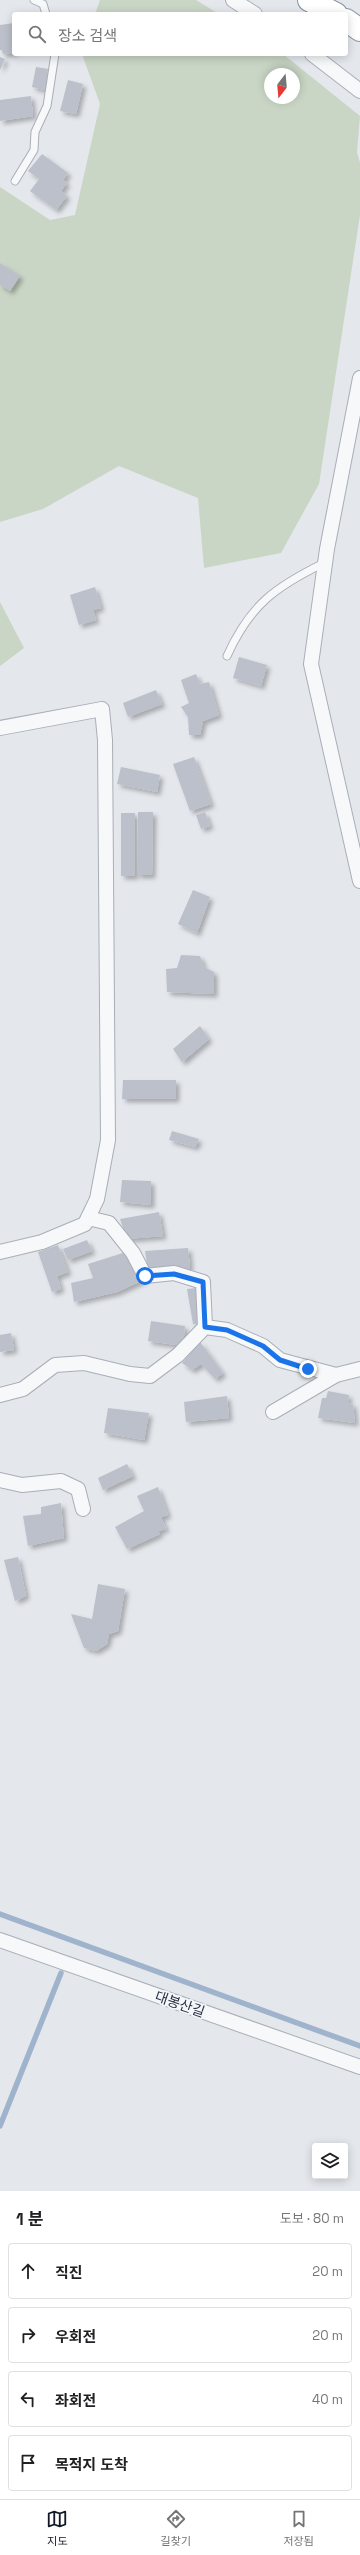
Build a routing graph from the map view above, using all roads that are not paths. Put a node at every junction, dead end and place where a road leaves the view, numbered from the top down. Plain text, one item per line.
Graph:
1 (34, 0) edge
2 (233, 0) edge
3 (309, 0) edge
4 (315, 0) edge
5 (45, 12) edge
6 (252, 12) edge
7 (332, 12) edge
8 (333, 12) edge
9 (348, 21) edge
10 (360, 30) edge
11 (55, 56) edge
12 (315, 56) edge
13 (360, 91) edge
14 (15, 181) dead end
15 (360, 378) edge
16 (324, 563) junction
17 (227, 656) dead end
18 (0, 728) edge
19 (360, 881) edge
20 (88, 1218) junction
21 (0, 1252) edge
22 (205, 1327) junction
23 (360, 1369) edge
24 (336, 1375) junction
25 (0, 1395) edge
26 (273, 1412) dead end
27 (0, 1480) edge
28 (83, 1509) dead end
29 (0, 1940) edge
30 (360, 2067) edge

1 - 5 lane
2 - 6 street
3 - 7 highway
4 - 8 highway
9 - 10 highway
11 - 14 lane
12 - 13 street
15 - 16 street
16 - 17 lane
16 - 19 street
18 - 20 street
20 - 21 street
20 - 22 street
22 - 24 street
22 - 25 street
23 - 24 street
24 - 26 street
27 - 28 street
29 - 30 street, 대봉산길

